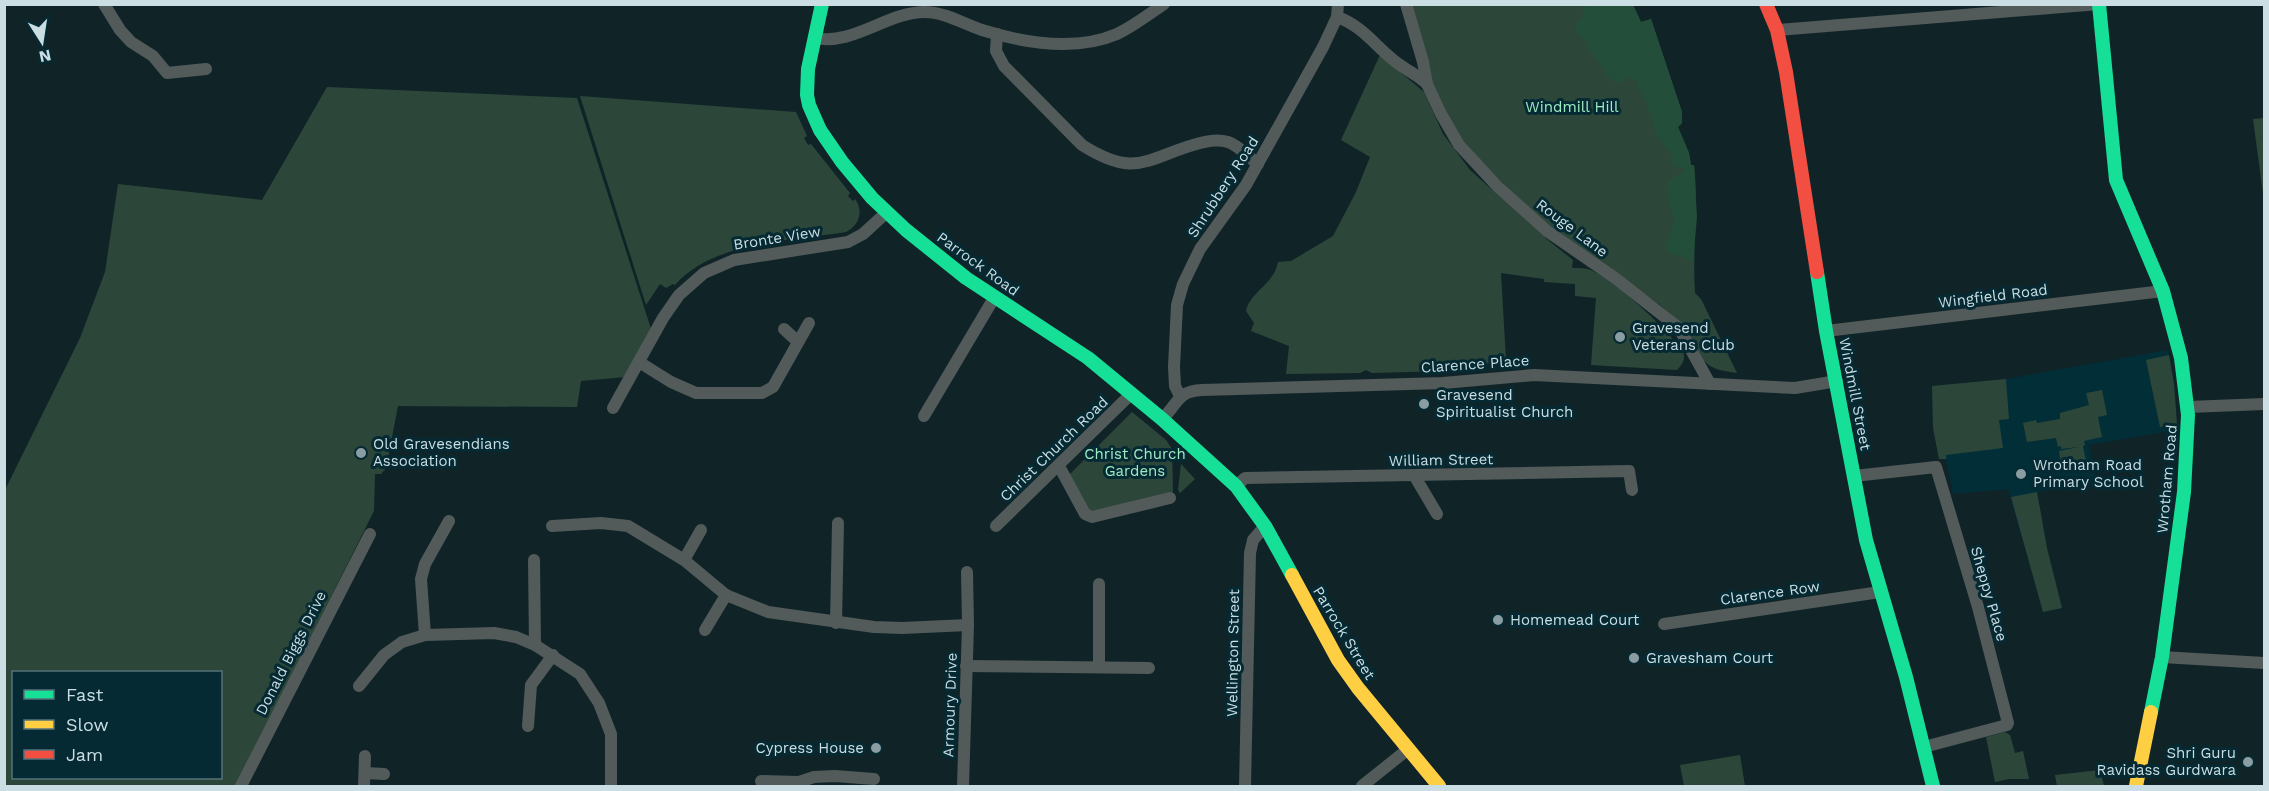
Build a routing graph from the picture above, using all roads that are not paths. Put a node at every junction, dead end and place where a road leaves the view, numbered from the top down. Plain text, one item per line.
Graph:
1 (105, 4) edge
2 (822, 4) edge
3 (1164, 4) edge
4 (1406, 4) edge
5 (1766, 4) edge
6 (2099, 4) edge
7 (1338, 11) edge
8 (1777, 30) junction
9 (997, 34) junction
10 (815, 38) junction
11 (206, 69) dead end
12 (1427, 84) junction
13 (1258, 164) junction
14 (886, 213) junction
15 (2163, 291) junction
16 (994, 298) junction
17 (809, 323) dead end
18 (784, 329) dead end
19 (1826, 331) junction
20 (797, 341) junction
21 (639, 362) junction
22 (1837, 381) junction
23 (1710, 384) junction
24 (1132, 393) junction
25 (1180, 396) junction
26 (2265, 404) edge
27 (2188, 407) junction
28 (613, 408) dead end
29 (924, 409) dead end
30 (1162, 418) junction
31 (1059, 466) junction
32 (1414, 476) junction
33 (1854, 476) junction
34 (1236, 486) junction
35 (1632, 490) dead end
36 (1170, 498) dead end
37 (1437, 514) dead end
38 (449, 521) dead end
39 (838, 523) dead end
40 (552, 526) dead end
41 (996, 526) dead end
42 (1265, 526) junction
43 (701, 530) dead end
44 (370, 534) dead end
45 (534, 560) dead end
46 (684, 560) junction
47 (967, 572) dead end
48 (1099, 584) dead end
49 (1880, 592) junction
50 (726, 594) junction
51 (836, 623) junction
52 (1664, 624) dead end
53 (968, 625) junction
54 (705, 630) dead end
55 (425, 635) junction
56 (535, 645) junction
57 (553, 655) junction
58 (2162, 657) junction
59 (2265, 663) edge
60 (966, 666) junction
61 (1099, 667) junction
62 (1149, 668) dead end
63 (359, 686) dead end
64 (528, 726) dead end
65 (1923, 747) junction
66 (1407, 750) junction
67 (365, 756) dead end
68 (365, 773) junction
69 (384, 774) dead end
70 (874, 779) dead end
71 (761, 781) dead end
72 (835, 781) edge
73 (799, 784) edge
74 (241, 786) edge
75 (364, 786) edge
76 (611, 786) edge
77 (963, 786) edge
78 (1245, 786) edge
79 (1362, 786) edge
80 (1439, 786) edge
81 (1933, 786) edge
82 (2136, 786) edge

1 - 11 street
2 - 10 street, Parrock Road
3 - 9 street
4 - 12 street, Rouge Lane
5 - 8 street, Windmill Street
6 - 8 street
6 - 15 street, Wrotham Road
7 - 12 street, Rouge Lane
7 - 13 street, Shrubbery Road
8 - 19 street, Windmill Street
9 - 10 street
9 - 13 street
10 - 14 street, Parrock Road
12 - 23 street, Rouge Lane
13 - 25 street, Shrubbery Road
14 - 16 street, Parrock Road
14 - 21 street, Bronte View
15 - 19 street, Wingfield Road
15 - 27 street, Wrotham Road
16 - 24 street, Parrock Road
16 - 29 street
17 - 20 street
18 - 20 street
19 - 22 street, Windmill Street
20 - 21 street
21 - 28 street, Bronte View
22 - 23 street, Clarence Place
22 - 33 street, Windmill Street
23 - 25 street, Clarence Place
24 - 30 street, Parrock Road
24 - 31 street, Christ Church Road
25 - 30 street
26 - 27 street
27 - 58 street, Wrotham Road
30 - 34 street, Parrock Road
31 - 36 street
31 - 41 street, Christ Church Road
32 - 34 street, William Street
32 - 35 street, William Street
32 - 37 street
33 - 49 street, Windmill Street
33 - 65 street, Sheppy Place
34 - 42 street, Parrock Street
38 - 55 street
39 - 51 street
40 - 46 street
42 - 66 street, Parrock Street
42 - 78 street, Wellington Street
43 - 46 street
44 - 74 street, Donald Biggs Drive
45 - 56 street
46 - 50 street
47 - 53 street, Armoury Drive
48 - 61 street
49 - 52 street, Clarence Row
49 - 65 street, Windmill Street
50 - 51 street
50 - 54 street
51 - 53 street
53 - 60 street, Armoury Drive
55 - 56 street
55 - 63 street
56 - 57 street
57 - 64 street
57 - 76 street
58 - 59 street
58 - 82 street, Wrotham Road
60 - 61 street
60 - 77 street, Armoury Drive
61 - 62 street
65 - 81 street, Windmill Street
66 - 79 street
66 - 80 street, Parrock Street
67 - 68 street
68 - 69 street
68 - 75 street
70 - 72 street
71 - 73 street
72 - 73 street

